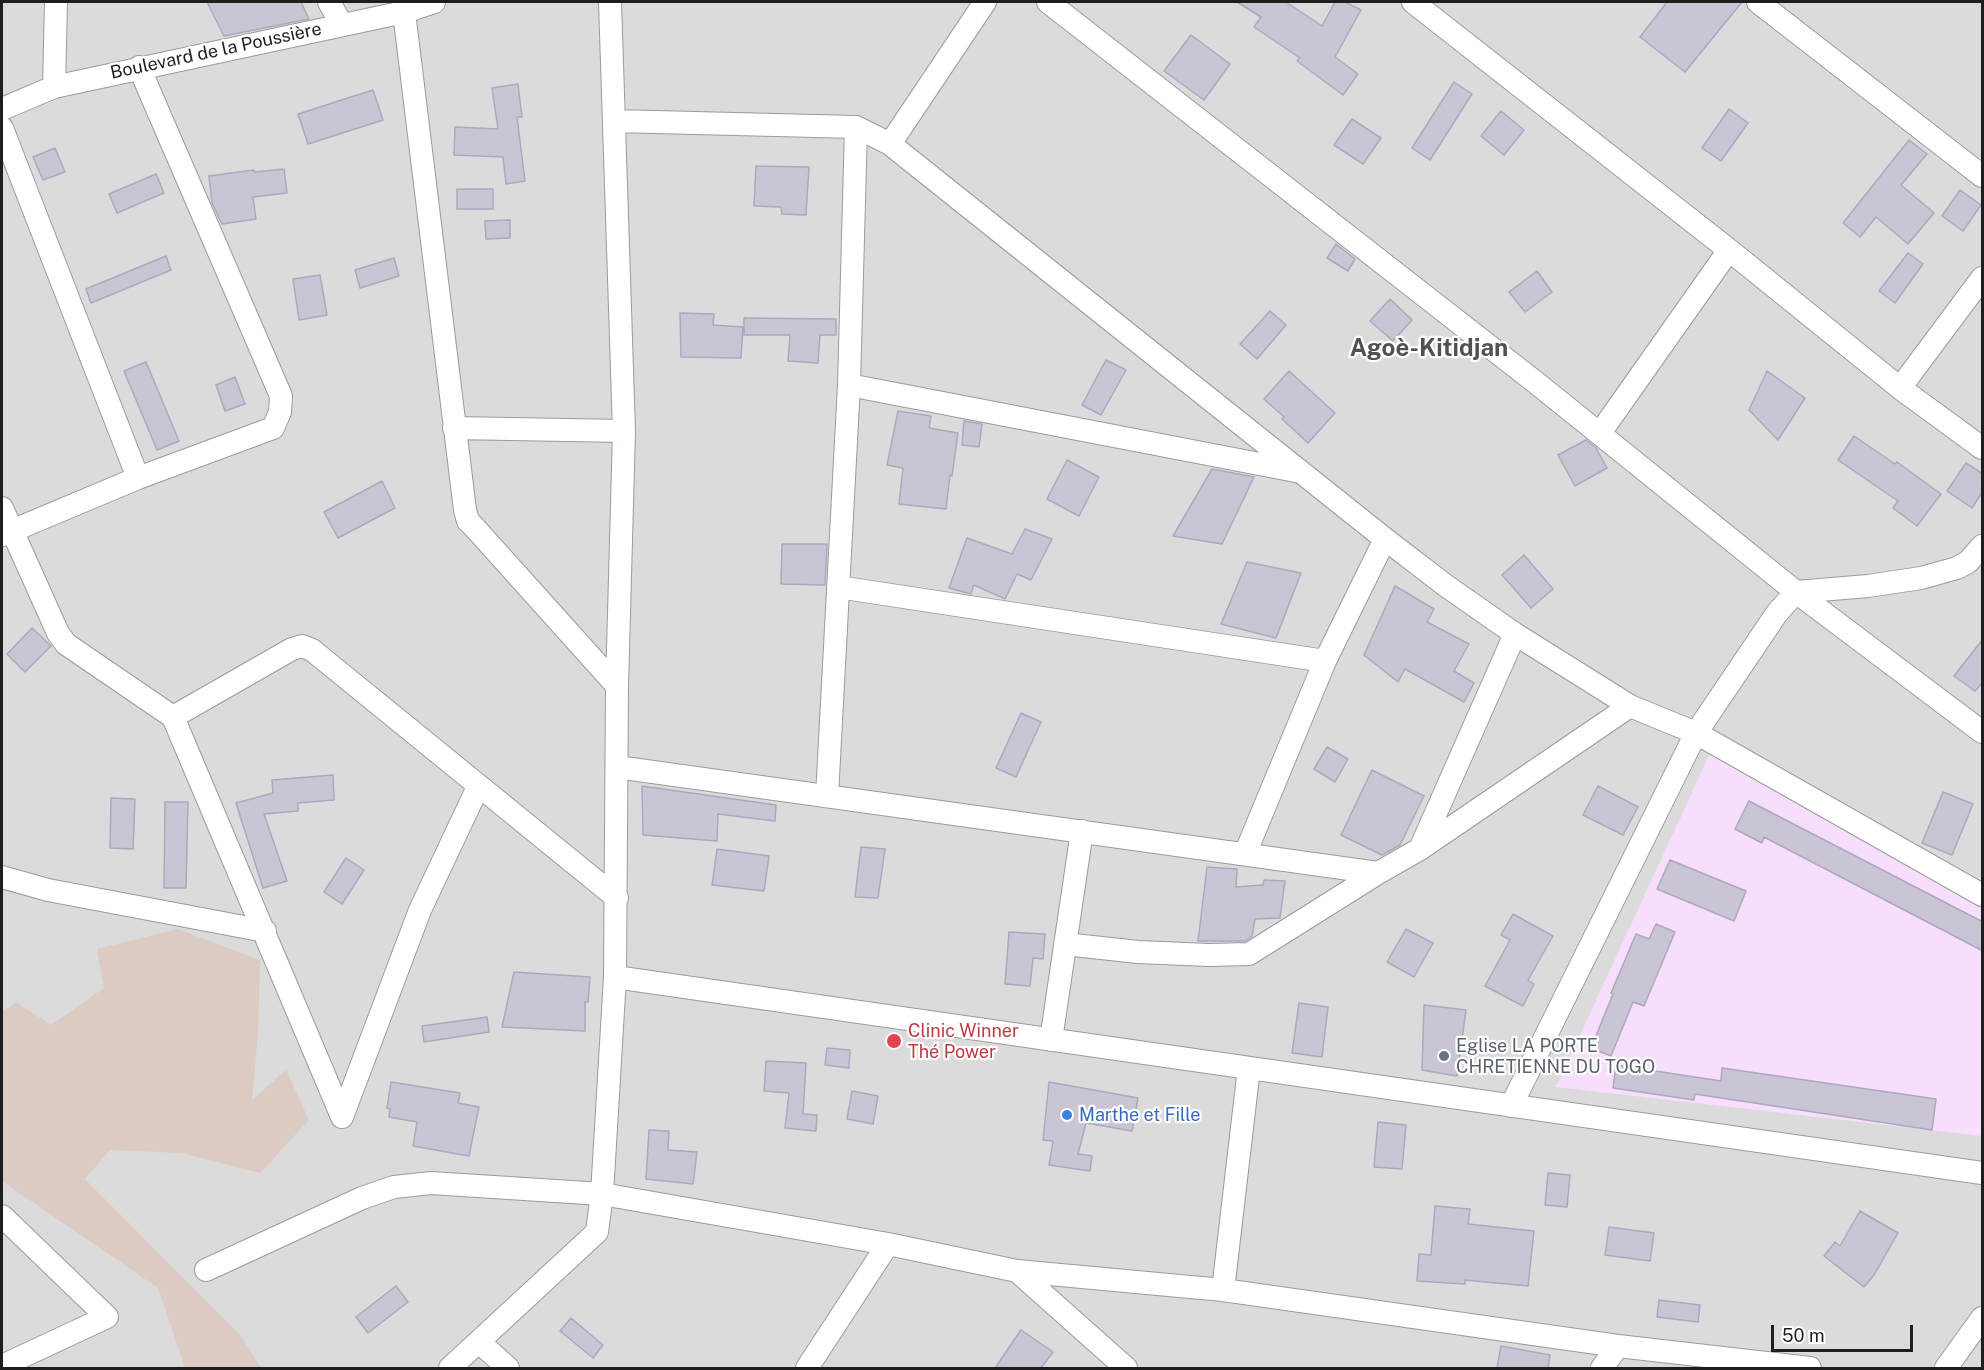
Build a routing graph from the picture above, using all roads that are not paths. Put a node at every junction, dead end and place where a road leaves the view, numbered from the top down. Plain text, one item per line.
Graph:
1 (56, 2) edge
2 (329, 2) edge
3 (434, 2) edge
4 (610, 2) edge
5 (986, 2) edge
6 (1048, 2) edge
7 (1413, 2) edge
8 (1758, 2) edge
9 (405, 12) junction
10 (342, 25) junction
11 (139, 67) junction
12 (54, 87) junction
13 (2, 109) edge
14 (614, 121) junction
15 (856, 127) junction
16 (2, 129) edge
17 (890, 144) junction
18 (1983, 176) edge
19 (1729, 250) junction
20 (1983, 278) edge
21 (849, 385) junction
22 (1900, 388) junction
23 (454, 428) junction
24 (624, 431) junction
25 (1600, 433) junction
26 (1983, 448) edge
27 (1304, 473) junction
28 (138, 478) junction
29 (2, 508) edge
30 (6, 532) edge
31 (1385, 539) junction
32 (1983, 546) edge
33 (838, 587) junction
34 (1796, 592) junction
35 (1515, 634) junction
36 (1326, 661) junction
37 (617, 686) junction
38 (1630, 706) junction
39 (173, 717) junction
40 (1983, 732) edge
41 (1696, 733) junction
42 (617, 767) junction
43 (478, 787) junction
44 (827, 796) junction
45 (1082, 831) junction
46 (1420, 849) junction
47 (1245, 854) junction
48 (1378, 873) junction
49 (2, 877) edge
50 (1983, 895) edge
51 (617, 898) junction
52 (265, 931) junction
53 (1065, 944) junction
54 (615, 978) junction
55 (1051, 1040) junction
56 (1249, 1068) junction
57 (1510, 1106) junction
58 (1983, 1173) edge
59 (602, 1194) junction
60 (2, 1216) edge
61 (888, 1244) junction
62 (206, 1270) dead end
63 (1017, 1271) junction
64 (1223, 1290) junction
65 (1983, 1318) edge
66 (479, 1342) junction
67 (1618, 1346) junction
68 (2, 1366) edge
69 (813, 1366) edge
70 (450, 1368) edge
71 (508, 1368) edge
72 (1126, 1368) edge
73 (1602, 1368) edge
74 (1810, 1368) edge
75 (1946, 1368) edge

1 - 12 street
2 - 10 street
3 - 9 street, Boulevard de la Poussière
4 - 14 street
5 - 17 street
6 - 25 street
7 - 19 street
8 - 18 street
9 - 10 street, Boulevard de la Poussière
9 - 23 street
10 - 11 street, Boulevard de la Poussière
11 - 12 street, Boulevard de la Poussière
11 - 28 street
12 - 13 street, Boulevard de la Poussière
14 - 15 street
14 - 24 street
15 - 17 street
15 - 21 street
16 - 28 street
17 - 27 street
19 - 22 street
19 - 25 street
20 - 22 street
21 - 27 street
21 - 33 street
22 - 26 street
23 - 24 street
23 - 37 street
24 - 37 street
25 - 34 street
27 - 31 street
28 - 30 street
29 - 30 street
30 - 39 street
31 - 35 street
31 - 36 street
32 - 34 street
33 - 36 street
33 - 44 street
34 - 40 street
34 - 41 street
35 - 38 street
35 - 46 street
36 - 47 street
37 - 42 street
38 - 41 street
38 - 46 street
39 - 43 street
39 - 52 street
41 - 50 street
41 - 57 street
42 - 44 street
42 - 51 street
43 - 51 street
43 - 52 street
44 - 45 street
45 - 47 street
45 - 53 street
46 - 48 street
47 - 48 street
48 - 53 street
49 - 52 street
51 - 54 street
53 - 55 street
54 - 55 street
54 - 59 street
55 - 56 street
56 - 57 street
56 - 64 street
57 - 58 street
59 - 61 street
59 - 62 street
59 - 66 street
60 - 68 street
61 - 63 street
61 - 69 street
63 - 64 street
63 - 72 street
64 - 67 street
65 - 75 street
66 - 70 street
66 - 71 street
67 - 73 street
67 - 74 street

